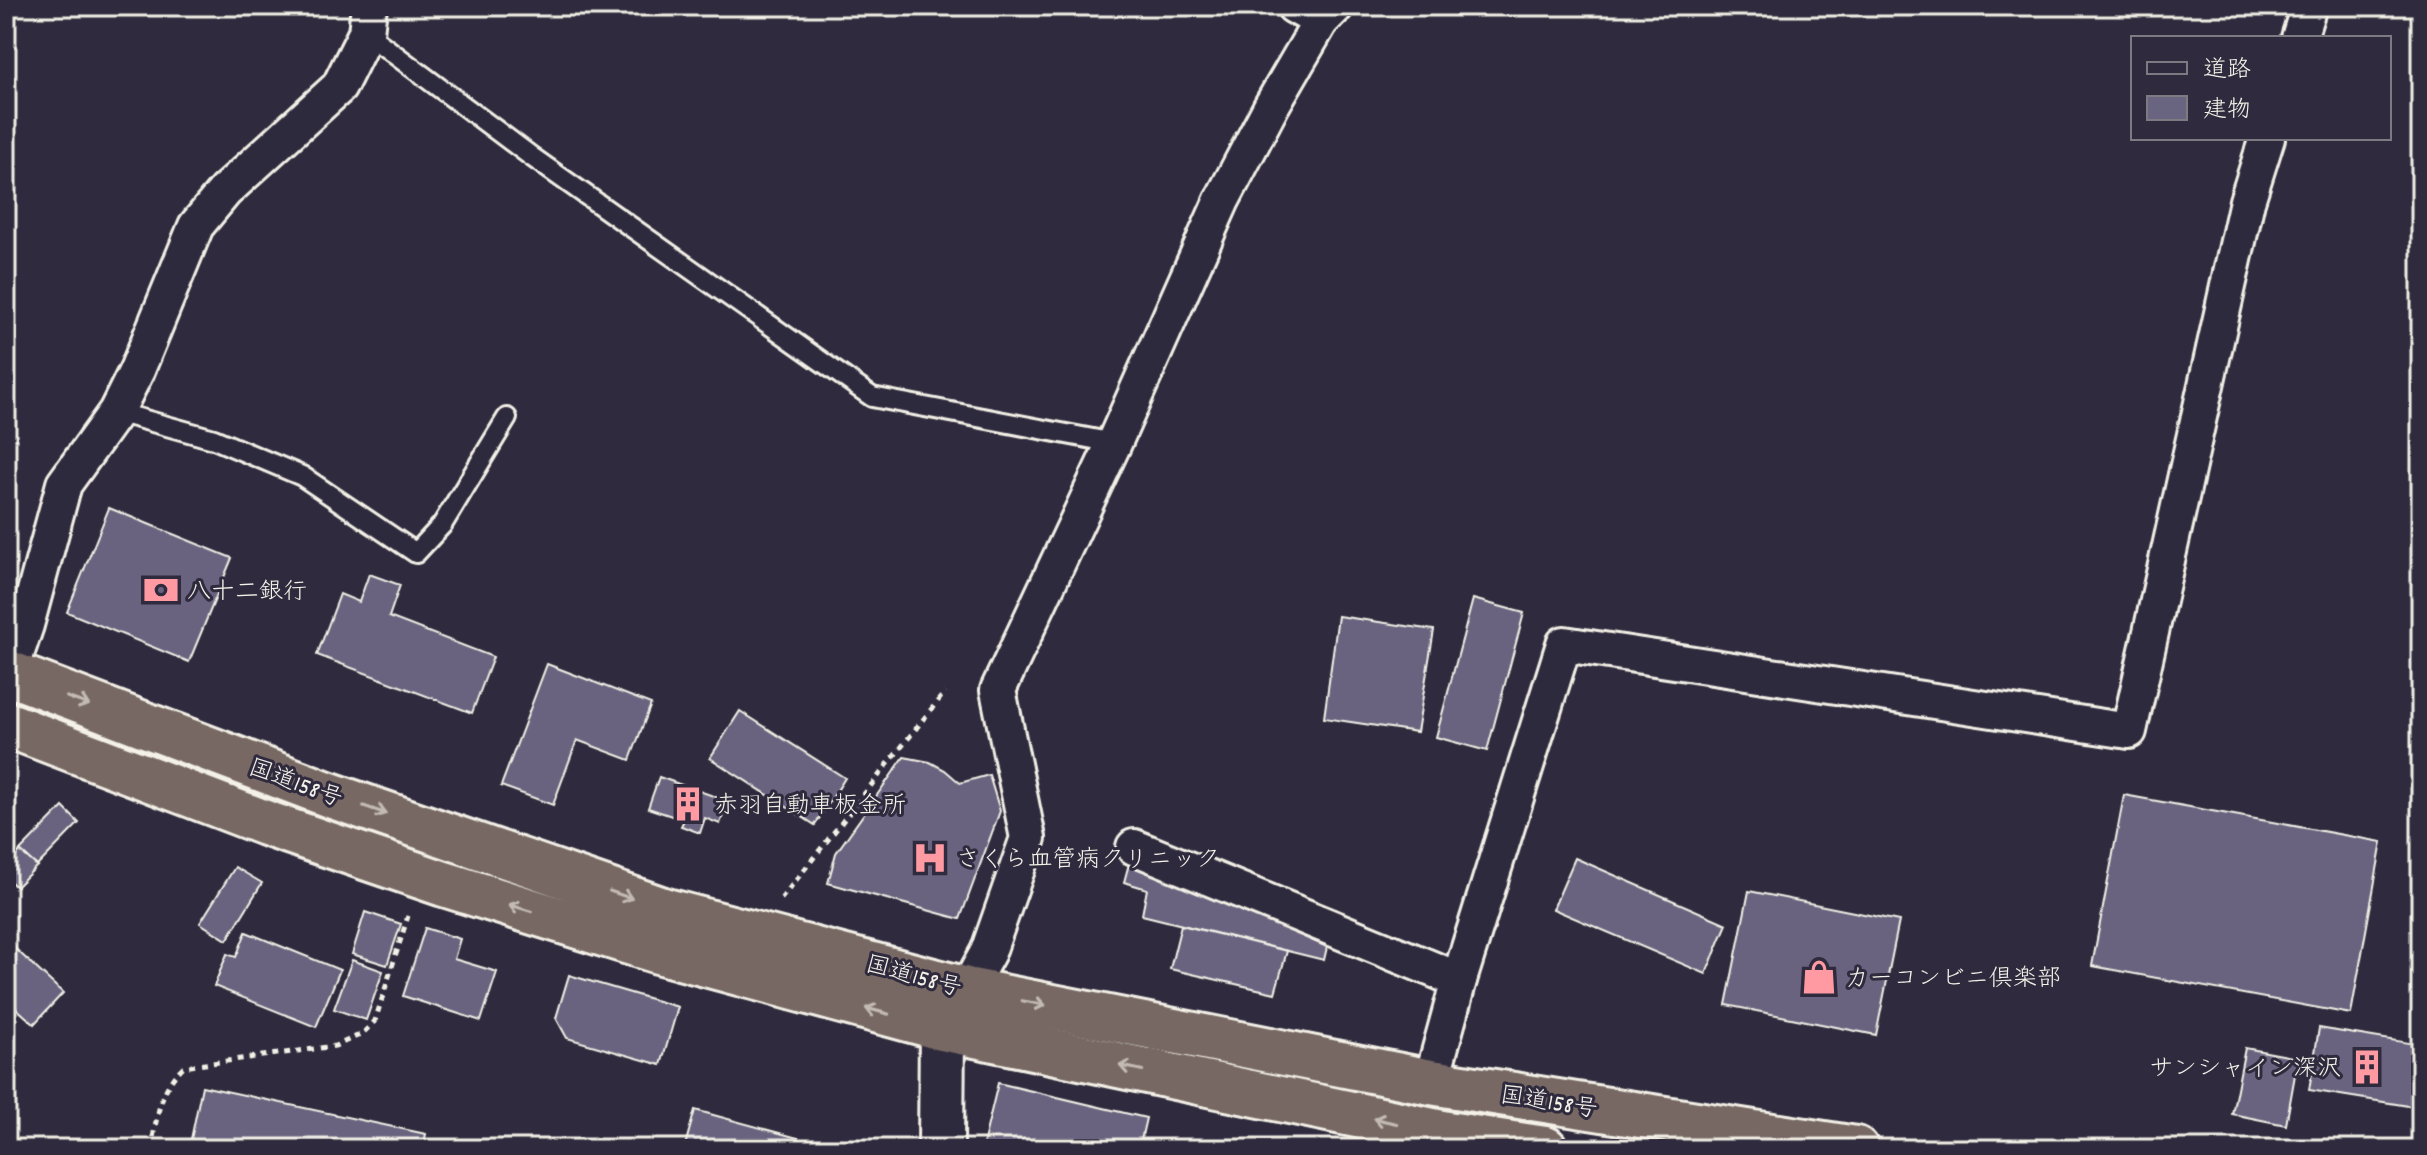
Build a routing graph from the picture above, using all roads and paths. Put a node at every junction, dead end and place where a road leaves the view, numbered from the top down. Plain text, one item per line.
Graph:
1 (2309, 6) edge
2 (1317, 11) edge
3 (367, 19) edge
4 (2300, 36) edge
5 (2266, 140) edge
6 (116, 412) junction
7 (507, 418) dead end
8 (1114, 443) junction
9 (7, 677) edge
10 (945, 692) dead end
11 (6, 724) edge
12 (1134, 847) dead end
13 (411, 908) dead end
14 (768, 937) junction
15 (1459, 980) junction
16 (967, 990) junction
17 (942, 1028) junction
18 (1431, 1082) junction
19 (1449, 1142) edge
20 (151, 1149) edge
21 (941, 1149) edge
22 (1545, 1149) edge
23 (1856, 1149) edge

1 - 4 street
2 - 8 street
3 - 6 street
3 - 8 lane
5 - 15 street
6 - 7 lane
6 - 9 street
8 - 16 street
9 -> 14 highway, 国道158号
10 - 14 path
17 -> 11 highway, 国道158号
12 - 15 street
13 - 20 path
14 - 16 highway, 国道158号
15 - 18 street
16 - 17 street
16 -> 18 highway, 国道158号
19 -> 17 highway, 国道158号
17 - 21 street
18 - 23 highway, 国道158号
19 - 22 highway, 国道158号

